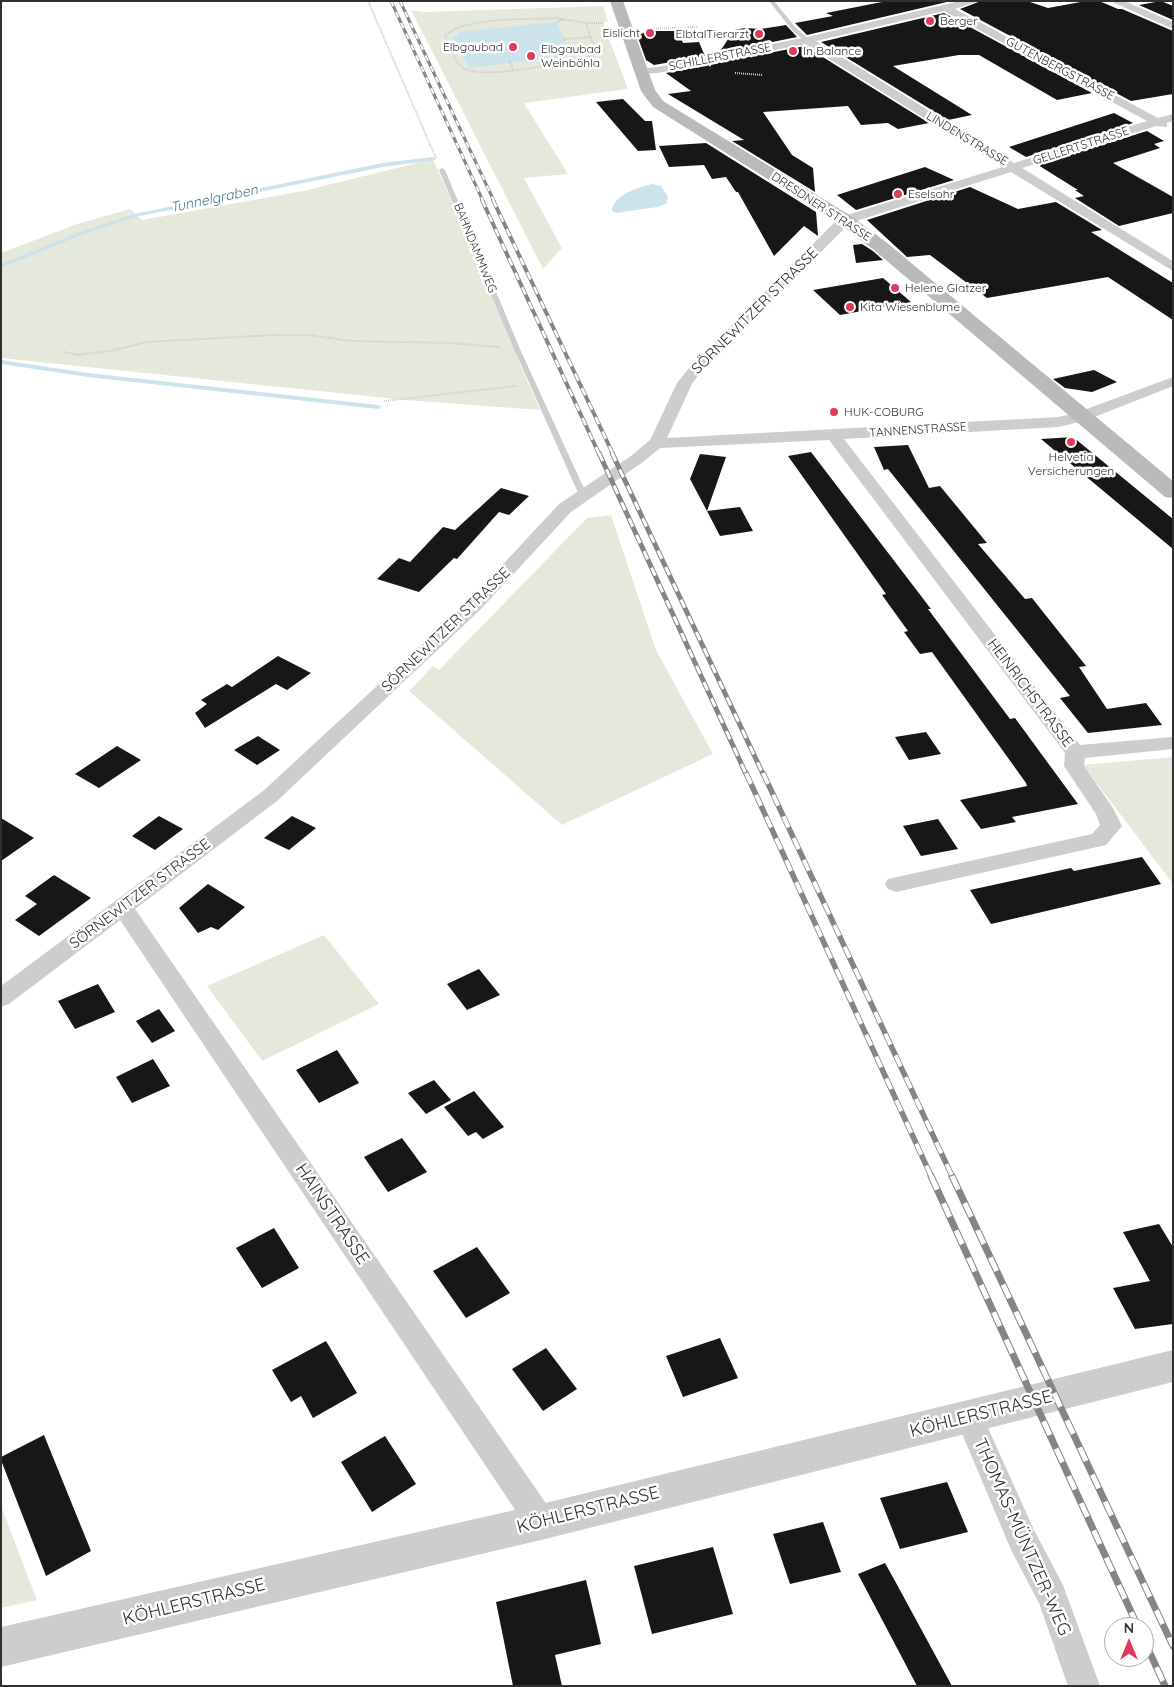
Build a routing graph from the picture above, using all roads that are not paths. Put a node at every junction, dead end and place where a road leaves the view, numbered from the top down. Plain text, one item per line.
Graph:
1 (616, 1) edge
2 (771, 1) edge
3 (974, 1) edge
4 (1115, 1) edge
5 (951, 5) edge
6 (1173, 26) edge
7 (807, 40) junction
8 (641, 71) junction
9 (1173, 117) edge
10 (1157, 122) junction
11 (1173, 130) edge
12 (1013, 167) junction
13 (442, 170) road end
14 (845, 220) junction
15 (1173, 267) edge
16 (1173, 381) edge
17 (1081, 417) junction
18 (833, 435) junction
19 (656, 443) junction
20 (1173, 492) edge
21 (583, 495) junction
22 (1173, 743) edge
23 (1075, 752) junction
24 (896, 884) dead end
25 (122, 907) junction
26 (1, 998) edge
27 (1173, 1366) edge
28 (969, 1417) junction
29 (542, 1522) junction
30 (1, 1647) edge
31 (1084, 1686) edge

1 - 8 main road, DRESDNER STRASSE
2 - 7 lane, LINDENSTRASSE
3 - 5 street, SCHILLERSTRASSE
4 - 6 street
5 - 7 street, SCHILLERSTRASSE
5 - 10 street, GUTENBERGSTRASSE
7 - 8 street, SCHILLERSTRASSE
7 - 12 street, LINDENSTRASSE
8 - 14 main road, DRESDNER STRASSE
9 - 10 street, GELLERTSTRASSE
10 - 11 street, GUTENBERGSTRASSE
10 - 12 street, GELLERTSTRASSE
12 - 14 street, GELLERTSTRASSE
12 - 15 street, LINDENSTRASSE
13 - 21 lane, BAHNDAMMWEG
14 - 17 main road, DRESDNER STRASSE
14 - 19 street, SÖRNEWITZER STRASSE
16 - 17 street, TANNENSTRASSE
17 - 18 street, TANNENSTRASSE
17 - 20 main road, DRESDNER STRASSE
18 - 19 street, TANNENSTRASSE
18 - 23 street, HEINRICHSTRASSE
19 - 21 street, SÖRNEWITZER STRASSE
21 - 25 street, SÖRNEWITZER STRASSE
22 - 23 street
23 - 24 street, HEINRICHSTRASSE
25 - 26 street, SÖRNEWITZER STRASSE
25 - 29 street, HAINSTRASSE
27 - 28 street, KÖHLERSTRASSE
28 - 29 street, KÖHLERSTRASSE
28 - 31 street, THOMAS-MÜNTZER-WEG
29 - 30 street, KÖHLERSTRASSE

